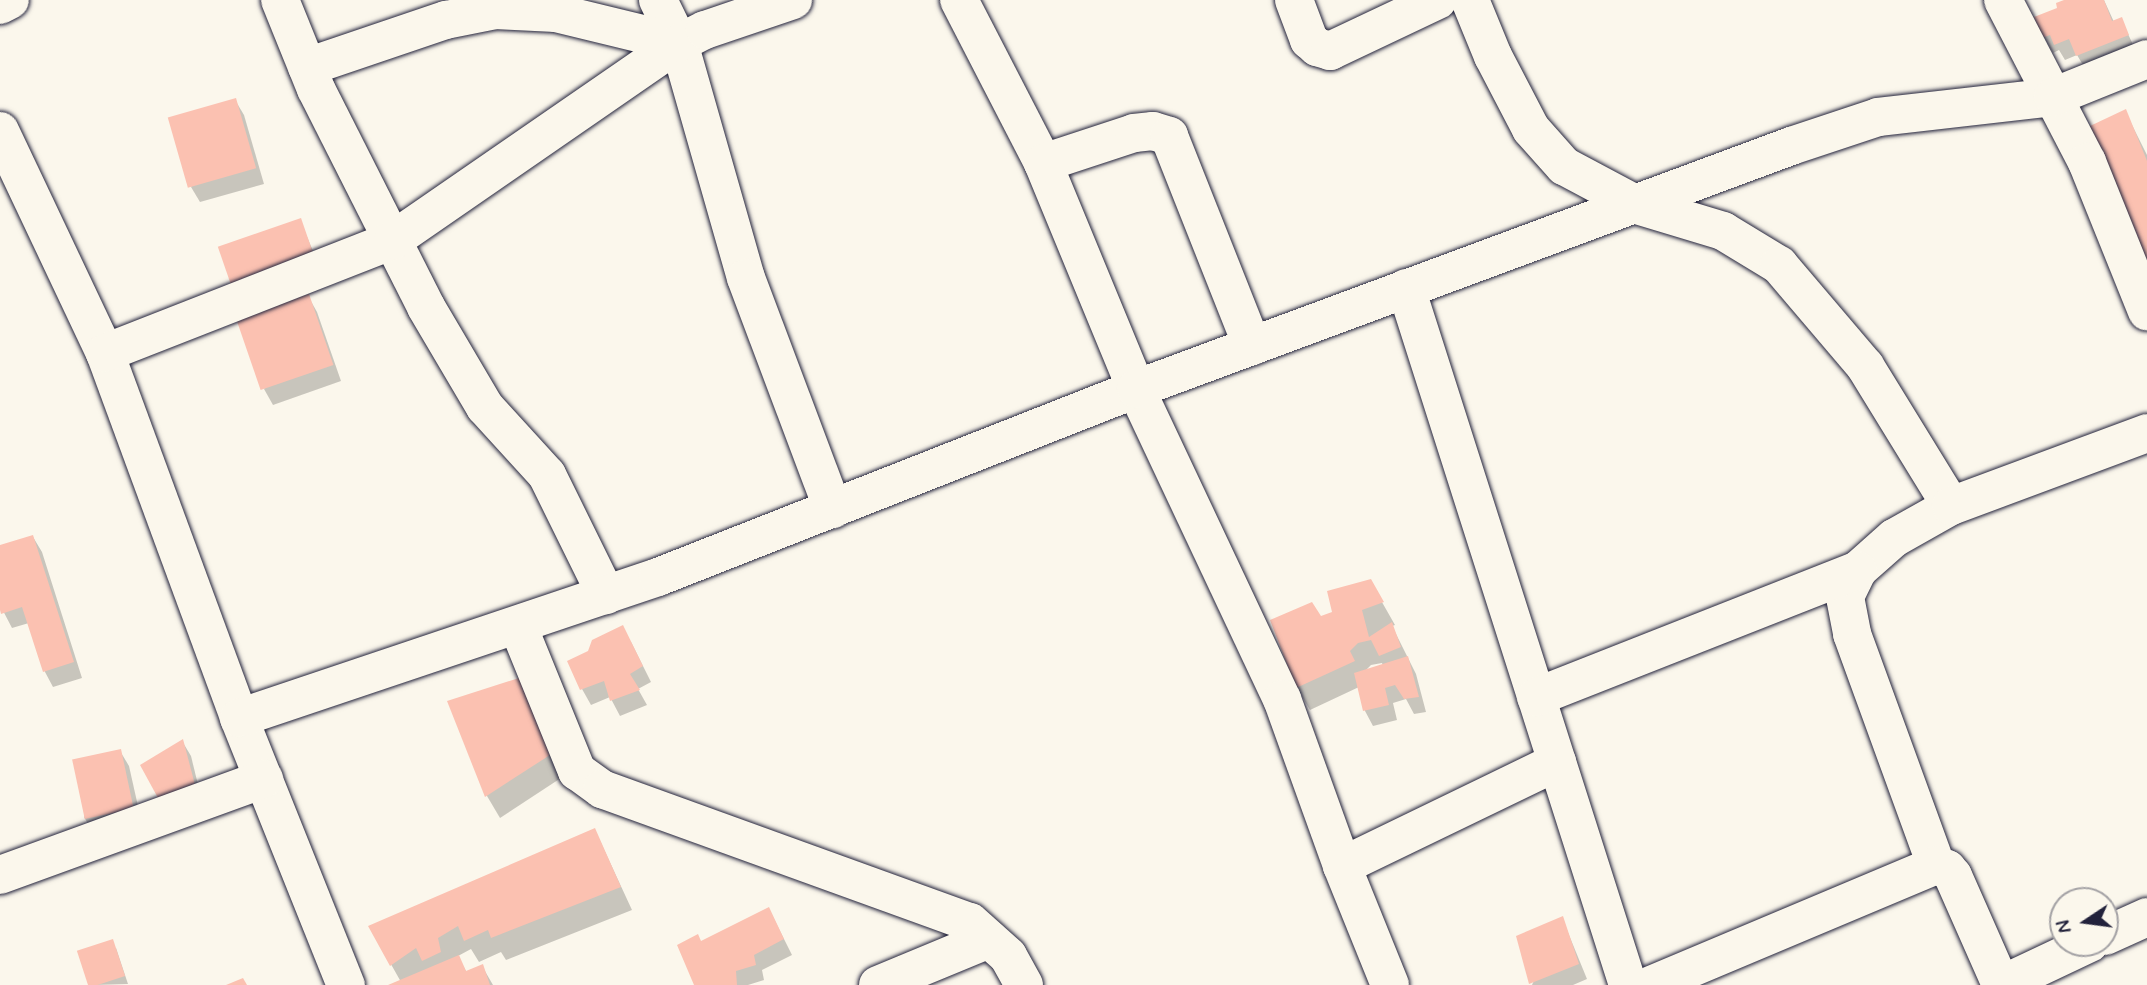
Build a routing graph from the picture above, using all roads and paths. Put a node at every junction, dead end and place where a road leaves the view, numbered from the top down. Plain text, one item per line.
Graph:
1 (10, 0) edge
2 (280, 0) edge
3 (659, 0) edge
4 (793, 0) edge
5 (958, 0) edge
6 (1294, 0) edge
7 (1438, 0) edge
8 (1471, 0) edge
9 (2003, 0) edge
10 (0, 5) edge
11 (492, 5) edge
12 (679, 43) junction
13 (2147, 59) edge
14 (307, 67) junction
15 (2053, 97) junction
16 (0, 131) edge
17 (1043, 163) junction
18 (1637, 205) junction
19 (393, 240) junction
20 (1406, 288) junction
21 (2147, 311) edge
22 (1252, 346) junction
23 (105, 353) junction
24 (1136, 388) junction
25 (2147, 433) edge
26 (1951, 506) junction
27 (833, 509) junction
28 (1858, 570) junction
29 (606, 596) junction
30 (518, 626) junction
31 (1536, 697) junction
32 (239, 718) junction
33 (1557, 762) junction
34 (264, 779) junction
35 (1936, 865) junction
36 (1342, 866) junction
37 (0, 875) edge
38 (2147, 917) edge
39 (2119, 930) edge
40 (989, 939) junction
41 (2060, 957) edge
42 (1723, 971) edge
43 (346, 985) edge
44 (878, 985) edge
45 (1024, 985) edge
46 (1390, 985) edge
47 (1628, 985) edge
48 (1651, 985) edge
49 (2001, 985) edge

1 - 10 street
2 - 14 street
3 - 12 street
4 - 12 street
5 - 17 street
6 - 7 street
8 - 18 street
9 - 15 street
11 - 12 street
11 - 14 street
12 - 19 street
12 - 27 street
13 - 15 street
14 - 19 street
15 - 18 street
15 - 21 street
16 - 23 street
17 - 22 street
17 - 24 street
18 - 20 street
18 - 26 street
19 - 23 street
19 - 29 street
20 - 22 street
20 - 31 street
22 - 24 street
23 - 32 street
24 - 27 street
24 - 36 street
25 - 26 street
26 - 28 street
27 - 29 street
28 - 31 street
28 - 35 street
29 - 30 street
30 - 32 street
30 - 40 street
31 - 33 street
32 - 34 street
33 - 36 street
33 - 47 street
34 - 37 street
34 - 43 street
35 - 42 street
35 - 49 street
36 - 46 street
38 - 39 street
40 - 44 street
40 - 45 street
41 - 49 street
42 - 48 street

